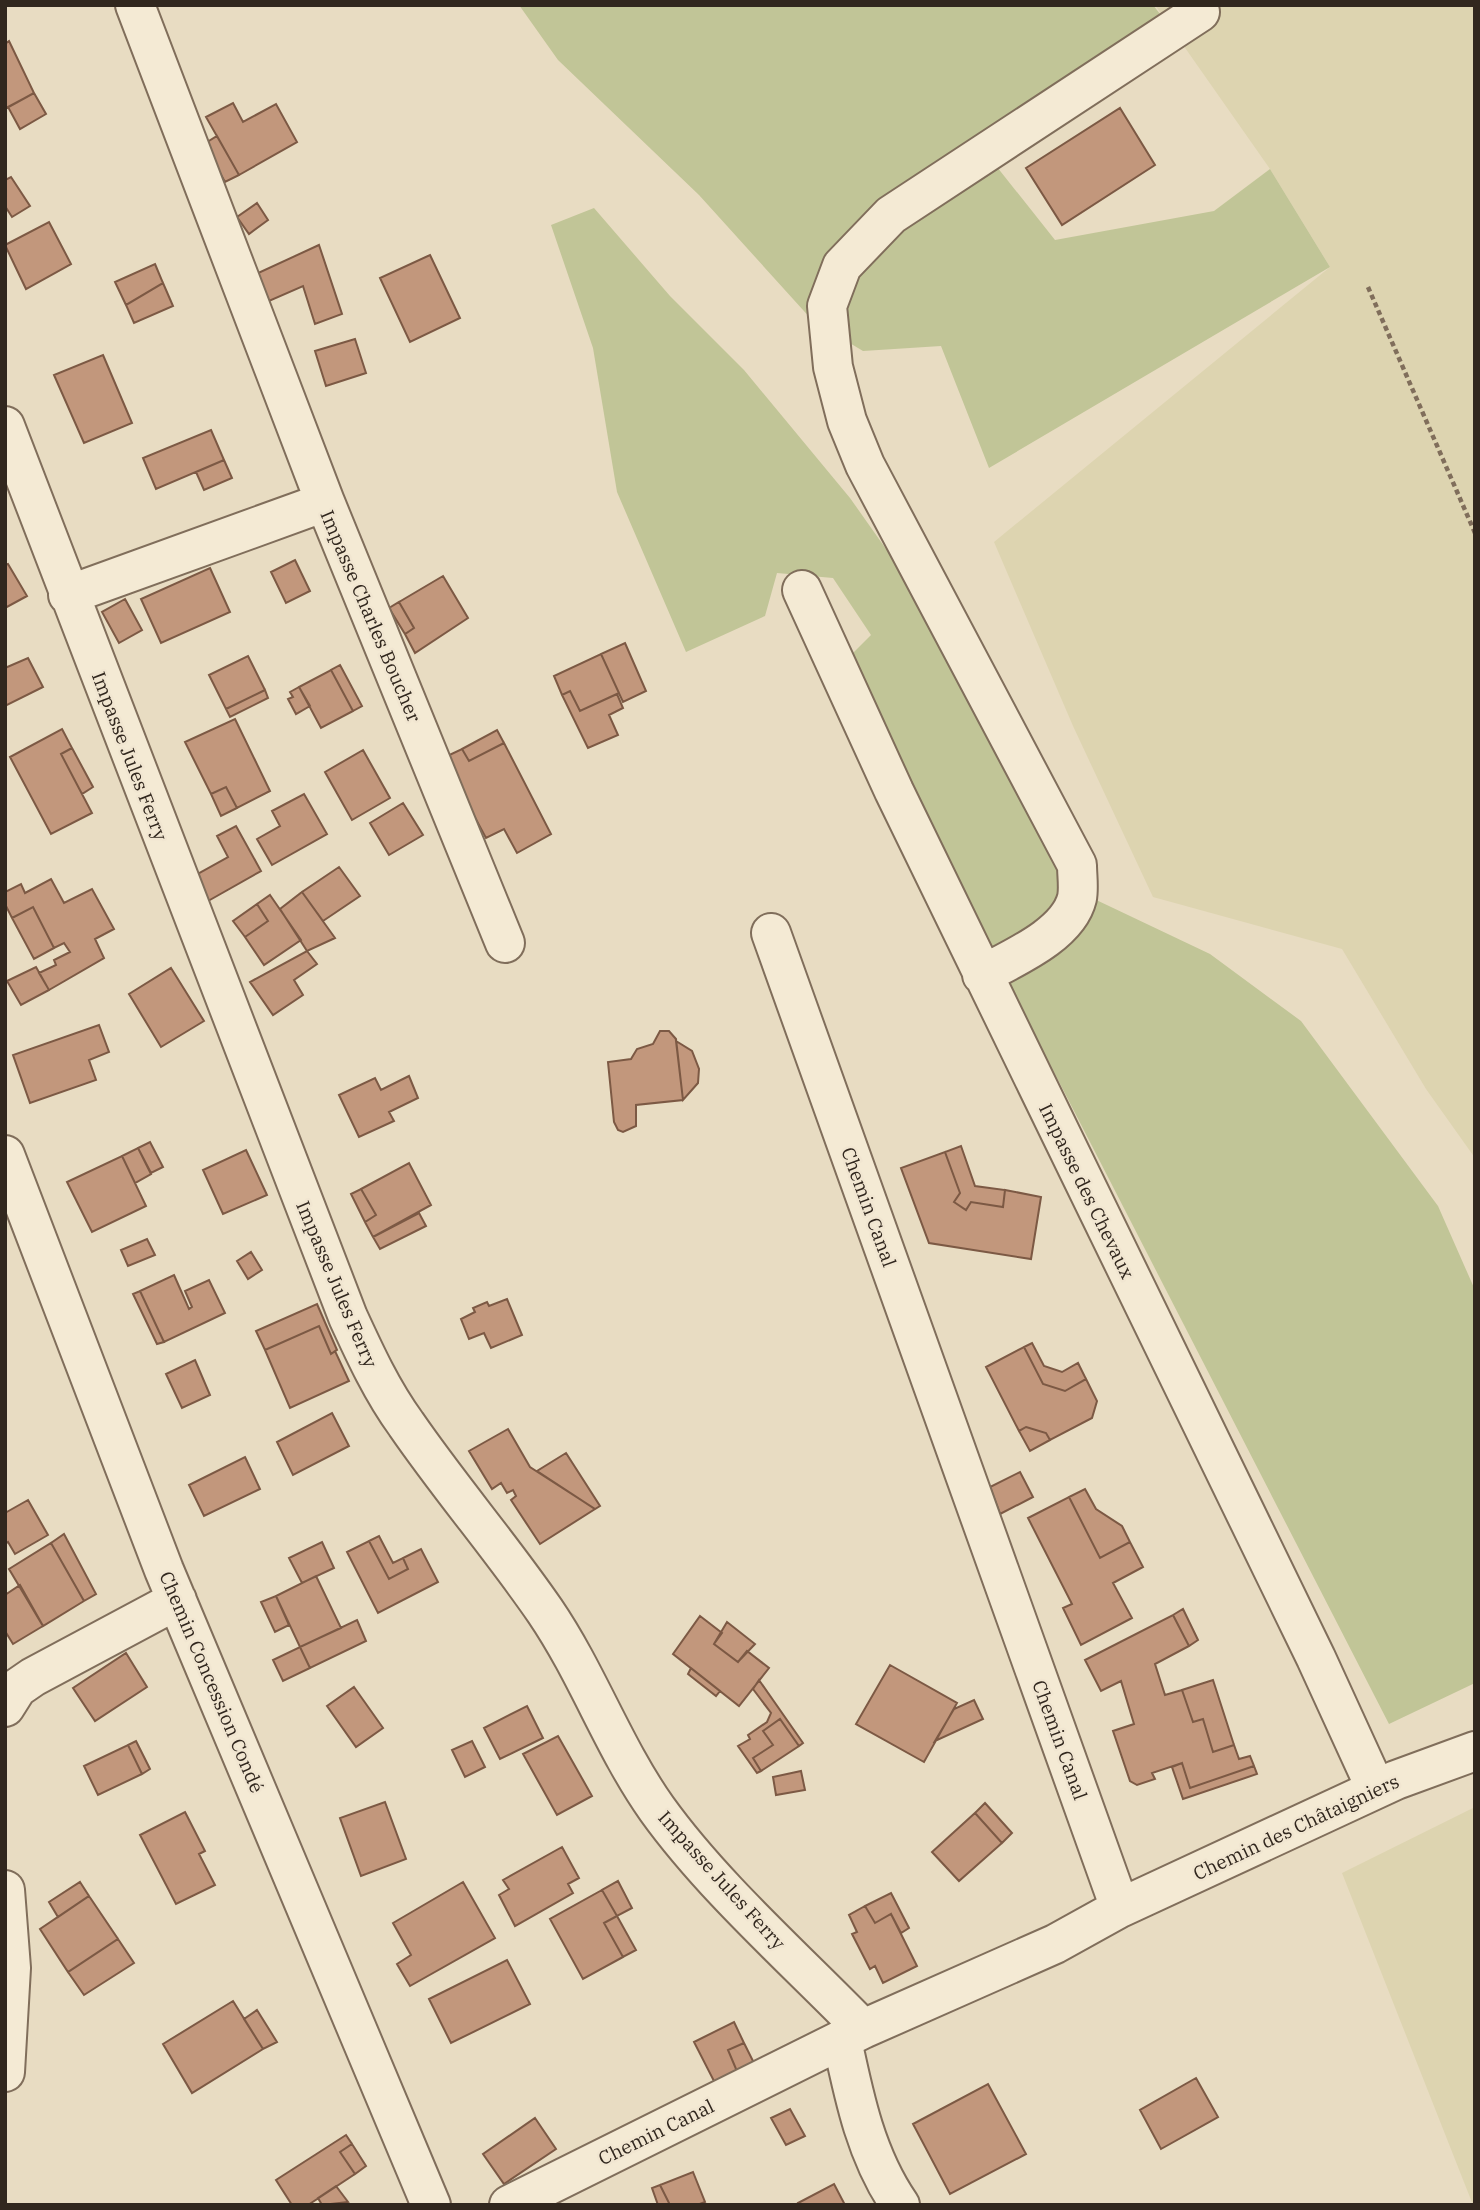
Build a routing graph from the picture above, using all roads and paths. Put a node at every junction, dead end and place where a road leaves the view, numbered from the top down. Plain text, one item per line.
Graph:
1 (135, 5) edge
2 (1198, 5) edge
3 (1367, 287) dead end
4 (5, 426) edge
5 (325, 502) junction
6 (1475, 533) edge
7 (802, 590) dead end
8 (68, 595) junction
9 (771, 933) dead end
10 (505, 943) dead end
11 (982, 975) junction
12 (5, 1155) edge
13 (177, 1600) junction
14 (5, 1707) edge
15 (1475, 1751) edge
16 (1376, 1789) junction
17 (5, 1890) edge
18 (1120, 1908) junction
19 (853, 2034) junction
20 (5, 2072) edge
21 (431, 2205) edge
22 (509, 2205) edge
23 (900, 2205) edge

1 - 5 street
2 - 11 street
3 - 6 path
4 - 8 street, Impasse Jules Ferry
5 - 8 street, Impasse Charles Boucher
5 - 10 street, Impasse Charles Boucher
7 - 11 street, Impasse des Chevaux
8 - 19 street, Impasse Jules Ferry
9 - 18 street, Chemin Canal
11 - 16 street, Impasse des Chevaux
12 - 13 street, Chemin Concession Condé
13 - 14 street
13 - 21 street, Chemin Concession Condé
15 - 16 street, Chemin des Châtaigniers
16 - 18 street, Chemin des Châtaigniers
17 - 20 street
18 - 19 street, Chemin Canal
19 - 22 street, Chemin Canal
19 - 23 street

